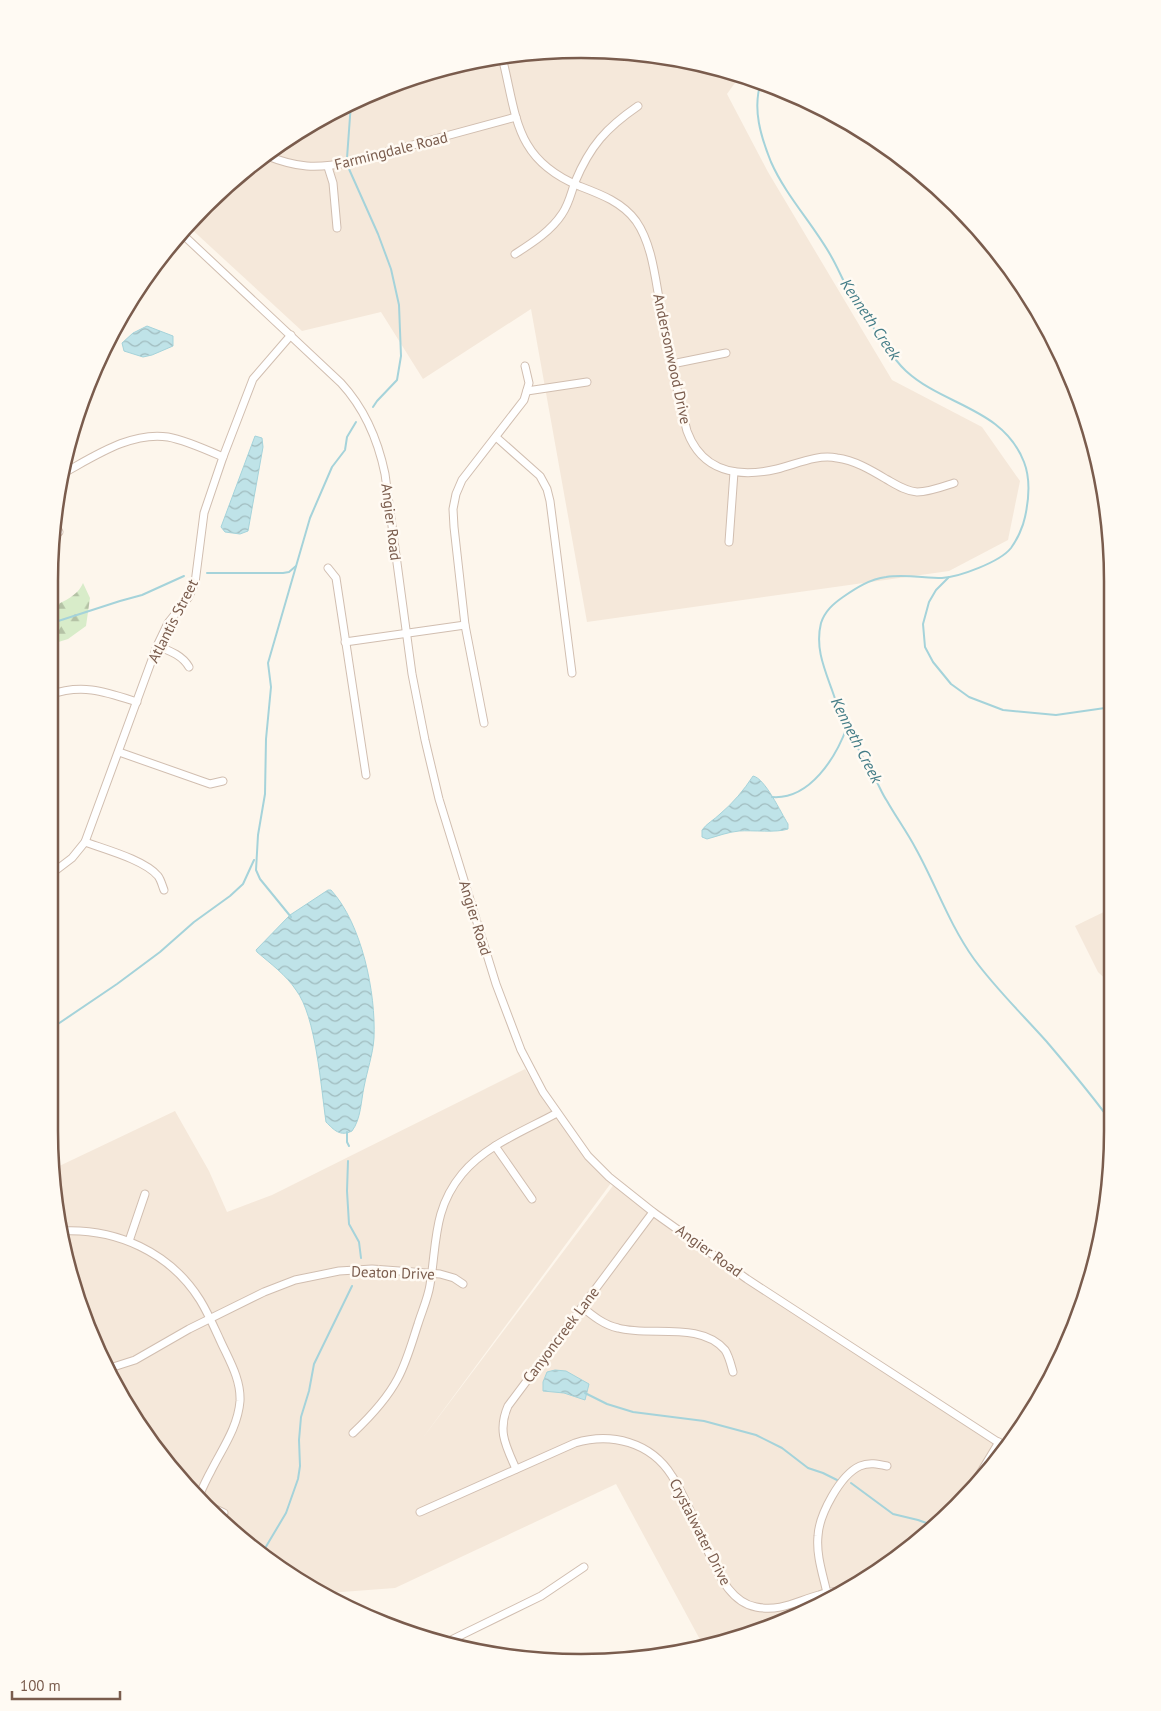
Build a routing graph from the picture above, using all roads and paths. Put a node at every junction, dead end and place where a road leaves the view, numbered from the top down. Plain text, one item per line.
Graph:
1 (504, 63) edge
2 (638, 106) dead end
3 (516, 117) junction
4 (274, 158) edge
5 (328, 167) junction
6 (574, 184) junction
7 (337, 228) dead end
8 (186, 237) edge
9 (515, 254) dead end
10 (291, 335) junction
11 (726, 352) dead end
12 (672, 364) junction
13 (525, 366) dead end
14 (587, 382) dead end
15 (527, 391) junction
16 (496, 437) junction
17 (223, 457) junction
18 (70, 470) edge
19 (734, 472) junction
20 (954, 483) dead end
21 (729, 542) dead end
22 (328, 568) dead end
23 (466, 625) junction
24 (406, 633) junction
25 (345, 642) junction
26 (157, 646) junction
27 (189, 667) dead end
28 (572, 673) dead end
29 (58, 691) edge
30 (137, 702) junction
31 (484, 723) dead end
32 (119, 752) junction
33 (366, 775) dead end
34 (223, 781) dead end
35 (85, 842) junction
36 (58, 869) edge
37 (164, 890) dead end
38 (557, 1113) junction
39 (495, 1146) junction
40 (145, 1194) dead end
41 (532, 1199) dead end
42 (653, 1212) junction
43 (68, 1231) edge
44 (129, 1241) junction
45 (431, 1273) junction
46 (463, 1284) dead end
47 (582, 1308) junction
48 (210, 1319) junction
49 (114, 1367) edge
50 (733, 1372) dead end
51 (353, 1433) dead end
52 (999, 1442) joint
53 (994, 1450) edge
54 (887, 1466) dead end
55 (516, 1469) junction
56 (202, 1490) edge
57 (420, 1512) dead end
58 (584, 1567) dead end
59 (827, 1592) edge
60 (821, 1595) edge
61 (455, 1638) edge

1 - 3 street, Andersonwood Drive
2 - 6 street
3 - 5 street, Farmingdale Road
3 - 6 street, Andersonwood Drive
4 - 5 street, Farmingdale Road
5 - 7 street
6 - 9 street
6 - 12 street, Andersonwood Drive
8 - 10 street, Angier Road
10 - 17 street, Atlantis Street
10 - 24 street, Angier Road
11 - 12 street
12 - 19 street, Andersonwood Drive
13 - 15 street
14 - 15 street
15 - 16 street
16 - 23 street
16 - 28 street
17 - 18 street
17 - 26 street, Atlantis Street
19 - 20 street, Andersonwood Drive
19 - 21 street
22 - 25 street
23 - 24 street
23 - 31 street
24 - 25 street
24 - 38 street, Angier Road
25 - 33 street
26 - 27 street
26 - 30 street, Atlantis Street
29 - 30 street
30 - 32 street, Atlantis Street
32 - 34 street
32 - 35 street, Atlantis Street
35 - 36 street, Atlantis Street
35 - 37 street
38 - 39 street
38 - 42 street, Angier Road
39 - 41 street
39 - 45 street
40 - 44 street
42 - 47 street, Canyoncreek Lane
42 - 52 street, Angier Road
43 - 44 street
44 - 48 street
45 - 46 street, Deaton Drive
45 - 48 street, Deaton Drive
45 - 51 street
47 - 50 street
47 - 55 street, Canyoncreek Lane
48 - 49 street, Deaton Drive
48 - 56 street
52 - 53 street
54 - 59 street
55 - 57 street, Crystalwater Drive
55 - 60 street, Crystalwater Drive
58 - 61 street

